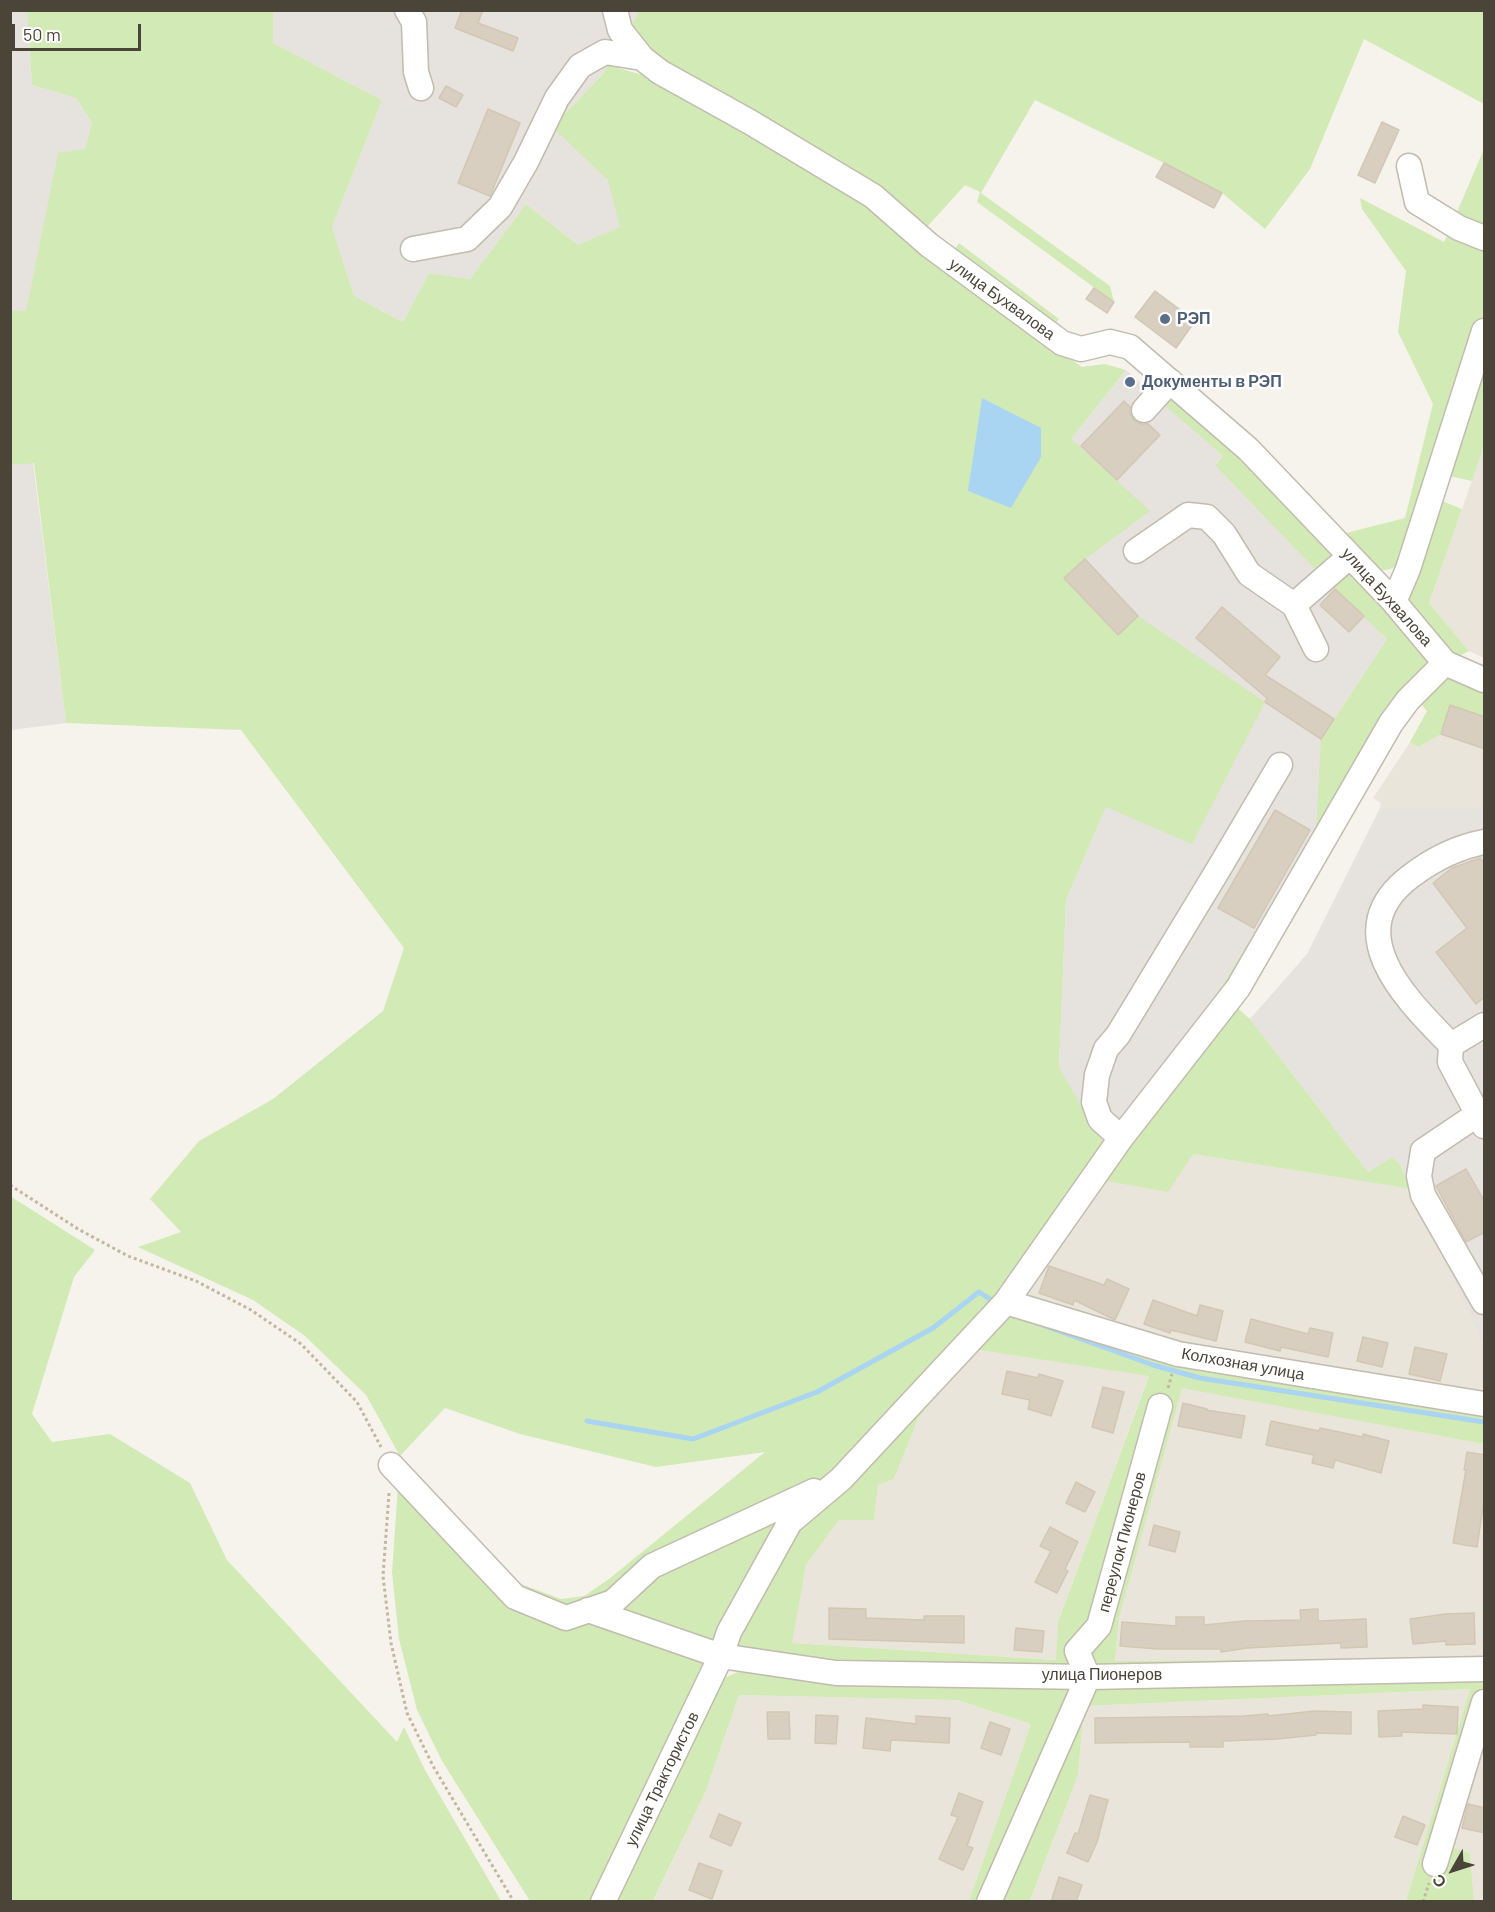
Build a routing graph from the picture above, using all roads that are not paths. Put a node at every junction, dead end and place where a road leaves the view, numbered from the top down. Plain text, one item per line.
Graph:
1 (408, 10) edge
2 (615, 10) edge
3 (642, 58) junction
4 (421, 88) dead end
5 (1409, 166) dead end
6 (1485, 238) edge
7 (413, 249) dead end
8 (1485, 331) edge
9 (1170, 381) junction
10 (1144, 410) dead end
11 (1136, 551) dead end
12 (1350, 556) junction
13 (1394, 602) junction
14 (1294, 605) junction
15 (1316, 648) dead end
16 (1445, 663) junction
17 (1485, 680) edge
18 (1280, 765) dead end
19 (1485, 842) edge
20 (1485, 1025) edge
21 (1451, 1045) junction
22 (1481, 1120) edge
23 (1121, 1137) junction
24 (1006, 1302) junction
25 (1485, 1302) edge
26 (1485, 1404) edge
27 (1160, 1406) dead end
28 (391, 1465) road end
29 (841, 1479) junction
30 (588, 1610) junction
31 (721, 1656) junction
32 (1485, 1669) edge
33 (1088, 1677) junction
34 (1485, 1702) edge
35 (1435, 1864) dead end
36 (603, 1902) edge
37 (989, 1902) edge

1 - 4 street
2 - 3 street, улица Бухвалова
3 - 7 street
3 - 9 street, улица Бухвалова
5 - 6 street
8 - 13 street
9 - 10 street
9 - 12 street, улица Бухвалова
11 - 14 street
12 - 13 street, улица Бухвалова
12 - 14 street
13 - 16 street, улица Бухвалова
14 - 15 street
16 - 17 street, улица Бухвалова
16 - 23 street, улица Трактористов
18 - 23 street
19 - 21 street
20 - 21 street
21 - 22 street
22 - 25 street
23 - 24 street, улица Трактористов
24 - 26 street, Колхозная улица
24 - 29 street, улица Трактористов
27 - 33 street, переулок Пионеров
28 - 30 street
29 - 30 street
29 - 31 street, улица Трактористов
30 - 31 street, улица Пионеров
31 - 33 street, улица Пионеров
31 - 36 street, улица Трактористов
32 - 33 street, улица Пионеров
33 - 37 street
34 - 35 street

